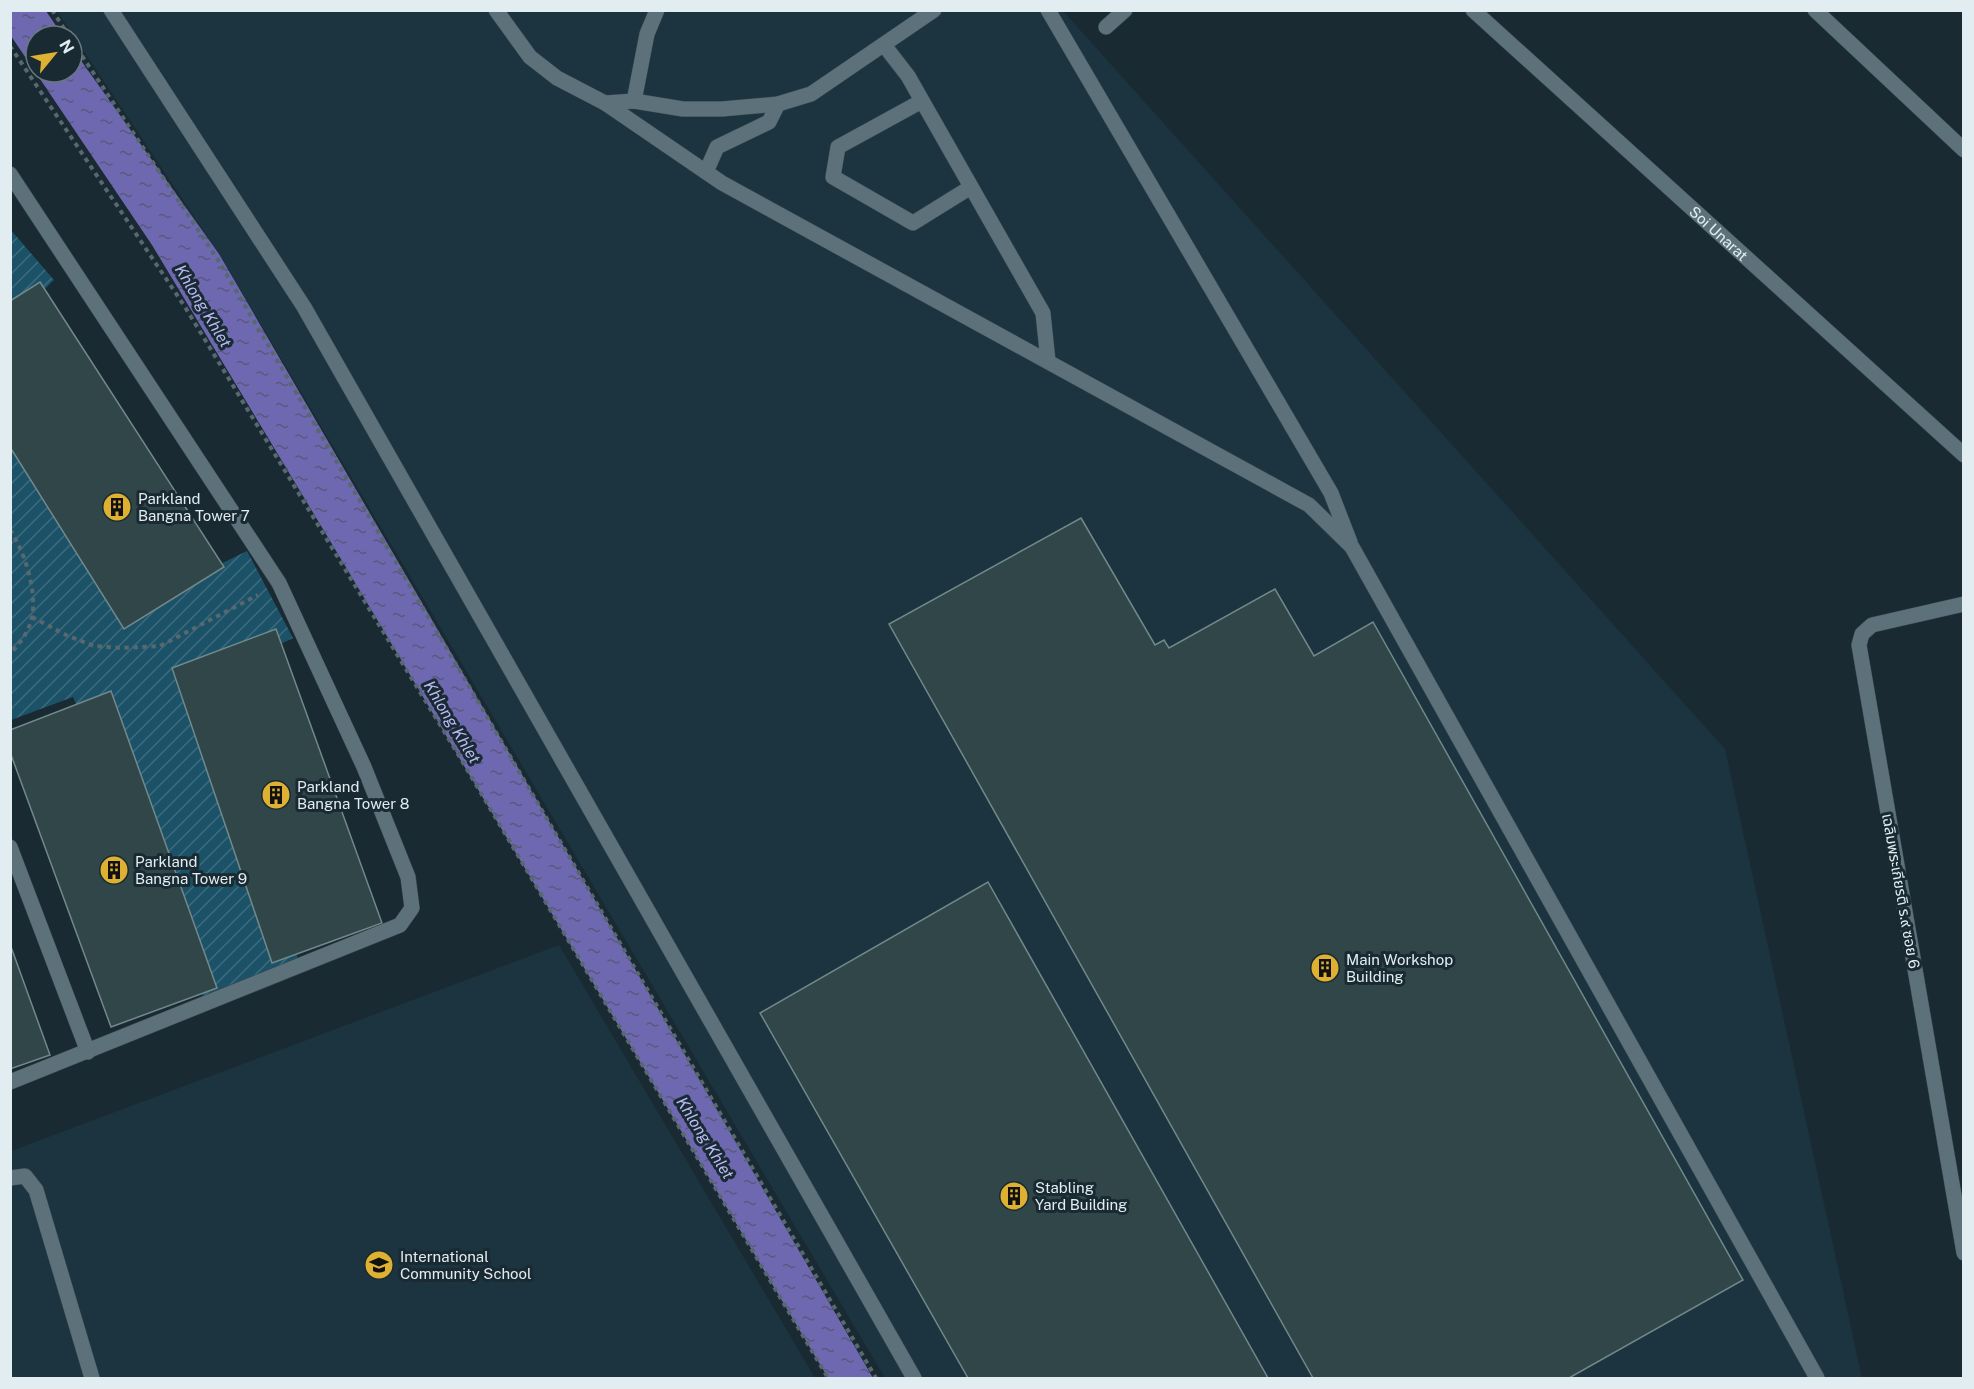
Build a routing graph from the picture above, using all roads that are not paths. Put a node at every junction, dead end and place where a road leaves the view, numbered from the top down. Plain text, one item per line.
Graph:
1 (111, 10) edge
2 (496, 10) edge
3 (657, 10) edge
4 (934, 10) edge
5 (1047, 10) edge
6 (1125, 10) edge
7 (1473, 10) edge
8 (1815, 10) edge
9 (1106, 27) dead end
10 (884, 45) junction
11 (634, 101) junction
12 (922, 101) junction
13 (605, 103) junction
14 (778, 104) junction
15 (1964, 150) edge
16 (706, 172) junction
17 (10, 174) edge
18 (971, 187) junction
19 (1048, 361) junction
20 (1964, 455) edge
21 (1352, 547) junction
22 (1964, 604) edge
23 (10, 847) edge
24 (88, 1053) junction
25 (10, 1082) edge
26 (10, 1178) edge
27 (1964, 1253) edge
28 (92, 1378) edge
29 (914, 1378) edge
30 (1817, 1378) edge

1 - 29 street
2 - 13 street
3 - 11 street
4 - 10 street
5 - 21 street
6 - 9 street
7 - 20 street, Soi Unarat
8 - 15 street
10 - 12 street
10 - 14 street
11 - 13 street
11 - 14 street
12 - 18 street
12 - 18 street
13 - 16 street
14 - 16 street
16 - 19 street
17 - 24 street
18 - 19 street
19 - 21 street
21 - 30 street
22 - 27 street, เฉลิมพระเกียรติ ร.๙ ซอย 6
23 - 24 street
24 - 25 street
26 - 28 street

